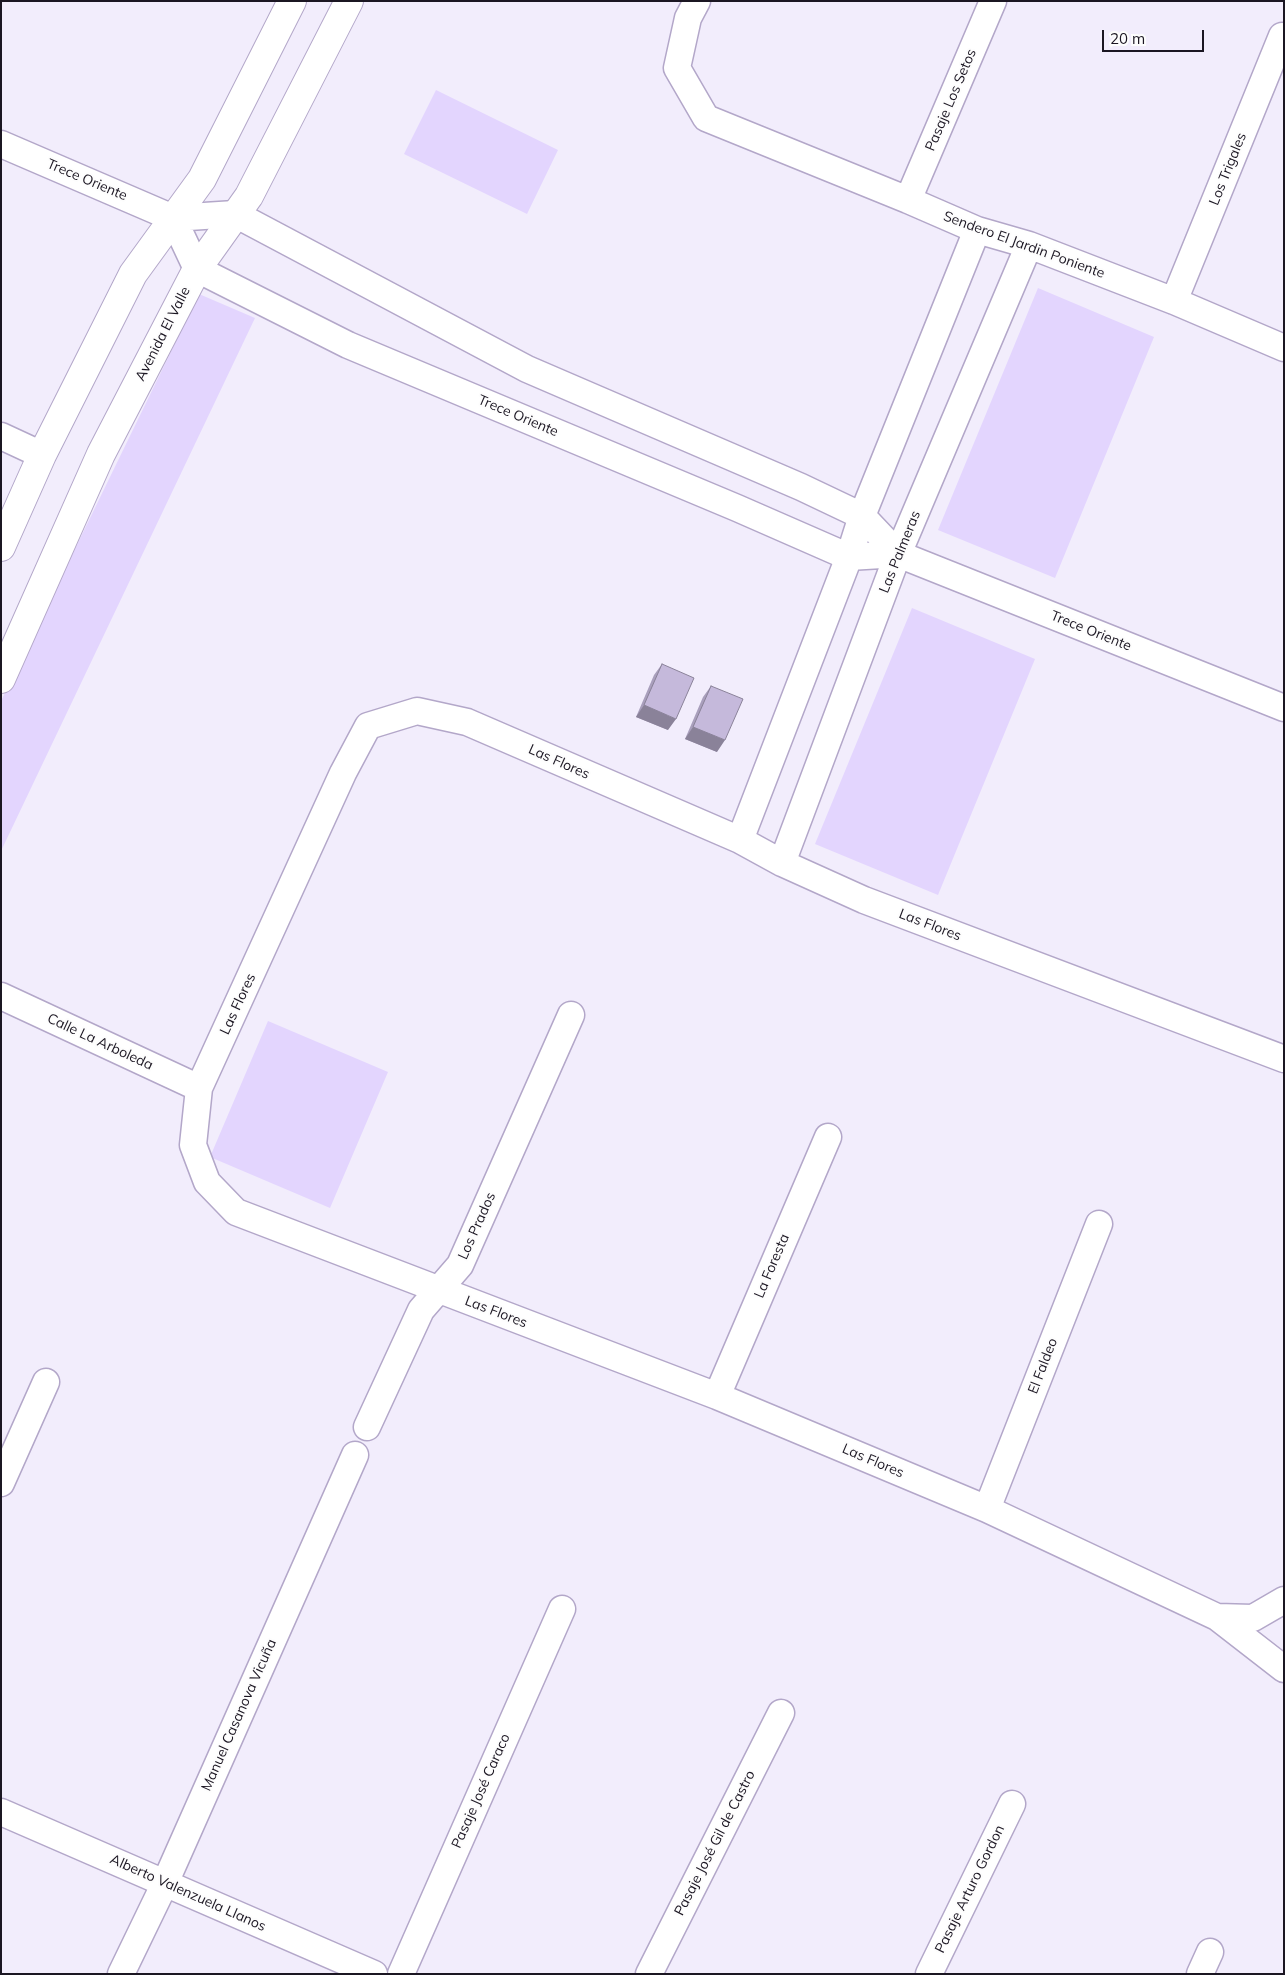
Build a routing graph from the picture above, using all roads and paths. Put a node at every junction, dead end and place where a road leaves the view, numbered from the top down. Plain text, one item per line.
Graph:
1 (292, 1) edge
2 (348, 1) edge
3 (697, 1) edge
4 (993, 1) edge
5 (1282, 36) dead end
6 (1, 144) edge
7 (908, 200) junction
8 (235, 214) junction
9 (173, 218) junction
10 (977, 230) junction
11 (1029, 246) junction
12 (198, 269) junction
13 (1174, 301) junction
14 (1284, 348) edge
15 (1, 436) edge
16 (42, 454) junction
17 (862, 516) junction
18 (1, 547) edge
19 (898, 554) junction
20 (849, 557) junction
21 (1, 679) edge
22 (1284, 708) edge
23 (740, 840) junction
24 (782, 863) junction
25 (1, 996) edge
26 (571, 1015) dead end
27 (1284, 1059) edge
28 (199, 1088) junction
29 (828, 1137) dead end
30 (1099, 1224) dead end
31 (438, 1290) junction
32 (46, 1382) dead end
33 (717, 1396) junction
34 (367, 1427) dead end
35 (354, 1455) dead end
36 (1, 1483) edge
37 (987, 1509) junction
38 (1284, 1600) edge
39 (562, 1609) dead end
40 (1217, 1618) junction
41 (1284, 1669) edge
42 (781, 1713) dead end
43 (1012, 1804) dead end
44 (1, 1812) edge
45 (165, 1882) junction
46 (121, 1974) edge
47 (374, 1974) edge
48 (401, 1974) edge
49 (649, 1974) edge
50 (929, 1974) edge

1 - 9 street
2 - 8 street, Avenida El Valle
3 - 7 street, Sendero El Jardin Poniente
4 - 7 street, Pasaje Los Setos
5 - 13 street, Los Trigales
6 - 9 street, Trece Oriente
7 - 10 street, Sendero El Jardin Poniente
8 - 9 street, Trece Oriente
8 - 12 street, Avenida El Valle
8 - 17 street, Trece Oriente
9 - 12 street
9 - 16 street
10 - 11 street, Sendero El Jardin Poniente
10 - 17 street
11 - 13 street, Sendero El Jardin Poniente
11 - 19 street, Las Palmeras
12 - 20 street, Trece Oriente
12 - 21 street, Avenida El Valle
13 - 14 street, Sendero El Jardin Poniente
15 - 16 street
16 - 18 street
17 - 19 street, Trece Oriente
17 - 20 street
19 - 20 street, Trece Oriente
19 - 22 street, Trece Oriente
19 - 24 street, Las Palmeras
20 - 23 street
23 - 24 street, Las Flores
23 - 28 street, Las Flores
24 - 27 street, Las Flores
25 - 28 street, Calle La Arboleda
26 - 31 street, Los Prados
28 - 31 street, Las Flores
29 - 33 street, La Foresta
30 - 37 street, El Faldeo
31 - 33 street, Las Flores
31 - 34 street, Los Prados
32 - 36 street
33 - 37 street, Las Flores
35 - 45 street, Manuel Casanova Vicuña
37 - 40 street, Las Flores
38 - 40 street, Las Flores
39 - 48 street, Pasaje José Caraco
40 - 41 street, Las Flores
42 - 49 street, Pasaje José Gil de Castro
43 - 50 street, Pasaje Arturo Gordon
44 - 45 street, Alberto Valenzuela Llanos
45 - 46 street, Manuel Casanova Vicuña
45 - 47 street, Alberto Valenzuela Llanos

